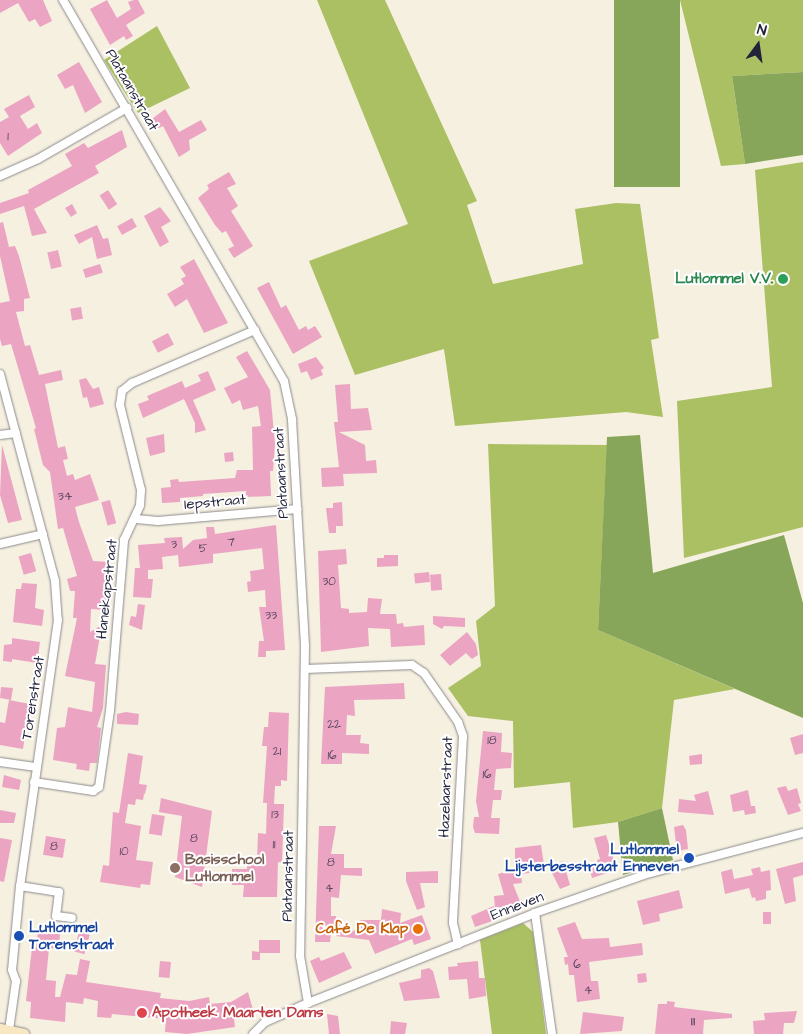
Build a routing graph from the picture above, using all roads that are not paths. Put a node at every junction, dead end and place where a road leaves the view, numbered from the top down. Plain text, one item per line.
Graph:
1 (64, 0) edge
2 (127, 108) junction
3 (0, 176) edge
4 (255, 330) junction
5 (0, 374) edge
6 (16, 433) junction
7 (0, 435) edge
8 (297, 508) junction
9 (136, 519) junction
10 (43, 534) junction
11 (0, 544) edge
12 (305, 669) junction
13 (0, 762) edge
14 (37, 767) junction
15 (34, 782) junction
16 (803, 833) edge
17 (20, 886) junction
18 (535, 913) junction
19 (72, 918) dead end
20 (458, 944) junction
21 (308, 1003) junction
22 (5, 1030) edge
23 (23, 1034) edge
24 (253, 1034) edge
25 (552, 1034) edge

1 - 2 street, Plataanstraat
2 - 3 street
2 - 4 street, Plataanstraat
4 - 8 street, Plataanstraat
4 - 9 street, Hanekapstraat
5 - 6 street, Torenstraat
6 - 7 street
6 - 10 street, Torenstraat
8 - 9 street, Iepstraat
8 - 12 street, Plataanstraat
9 - 15 street, Hanekapstraat
10 - 11 street
10 - 14 street, Torenstraat
12 - 20 street, Hazelaarstraat
12 - 21 street, Plataanstraat
13 - 14 street
14 - 15 street, Torenstraat
15 - 17 street, Torenstraat
16 - 18 street, Enneven
17 - 19 street
17 - 22 street, Torenstraat
18 - 20 street, Enneven
18 - 25 street
20 - 21 street, Enneven
21 - 24 street, Enneven
22 - 23 main road

